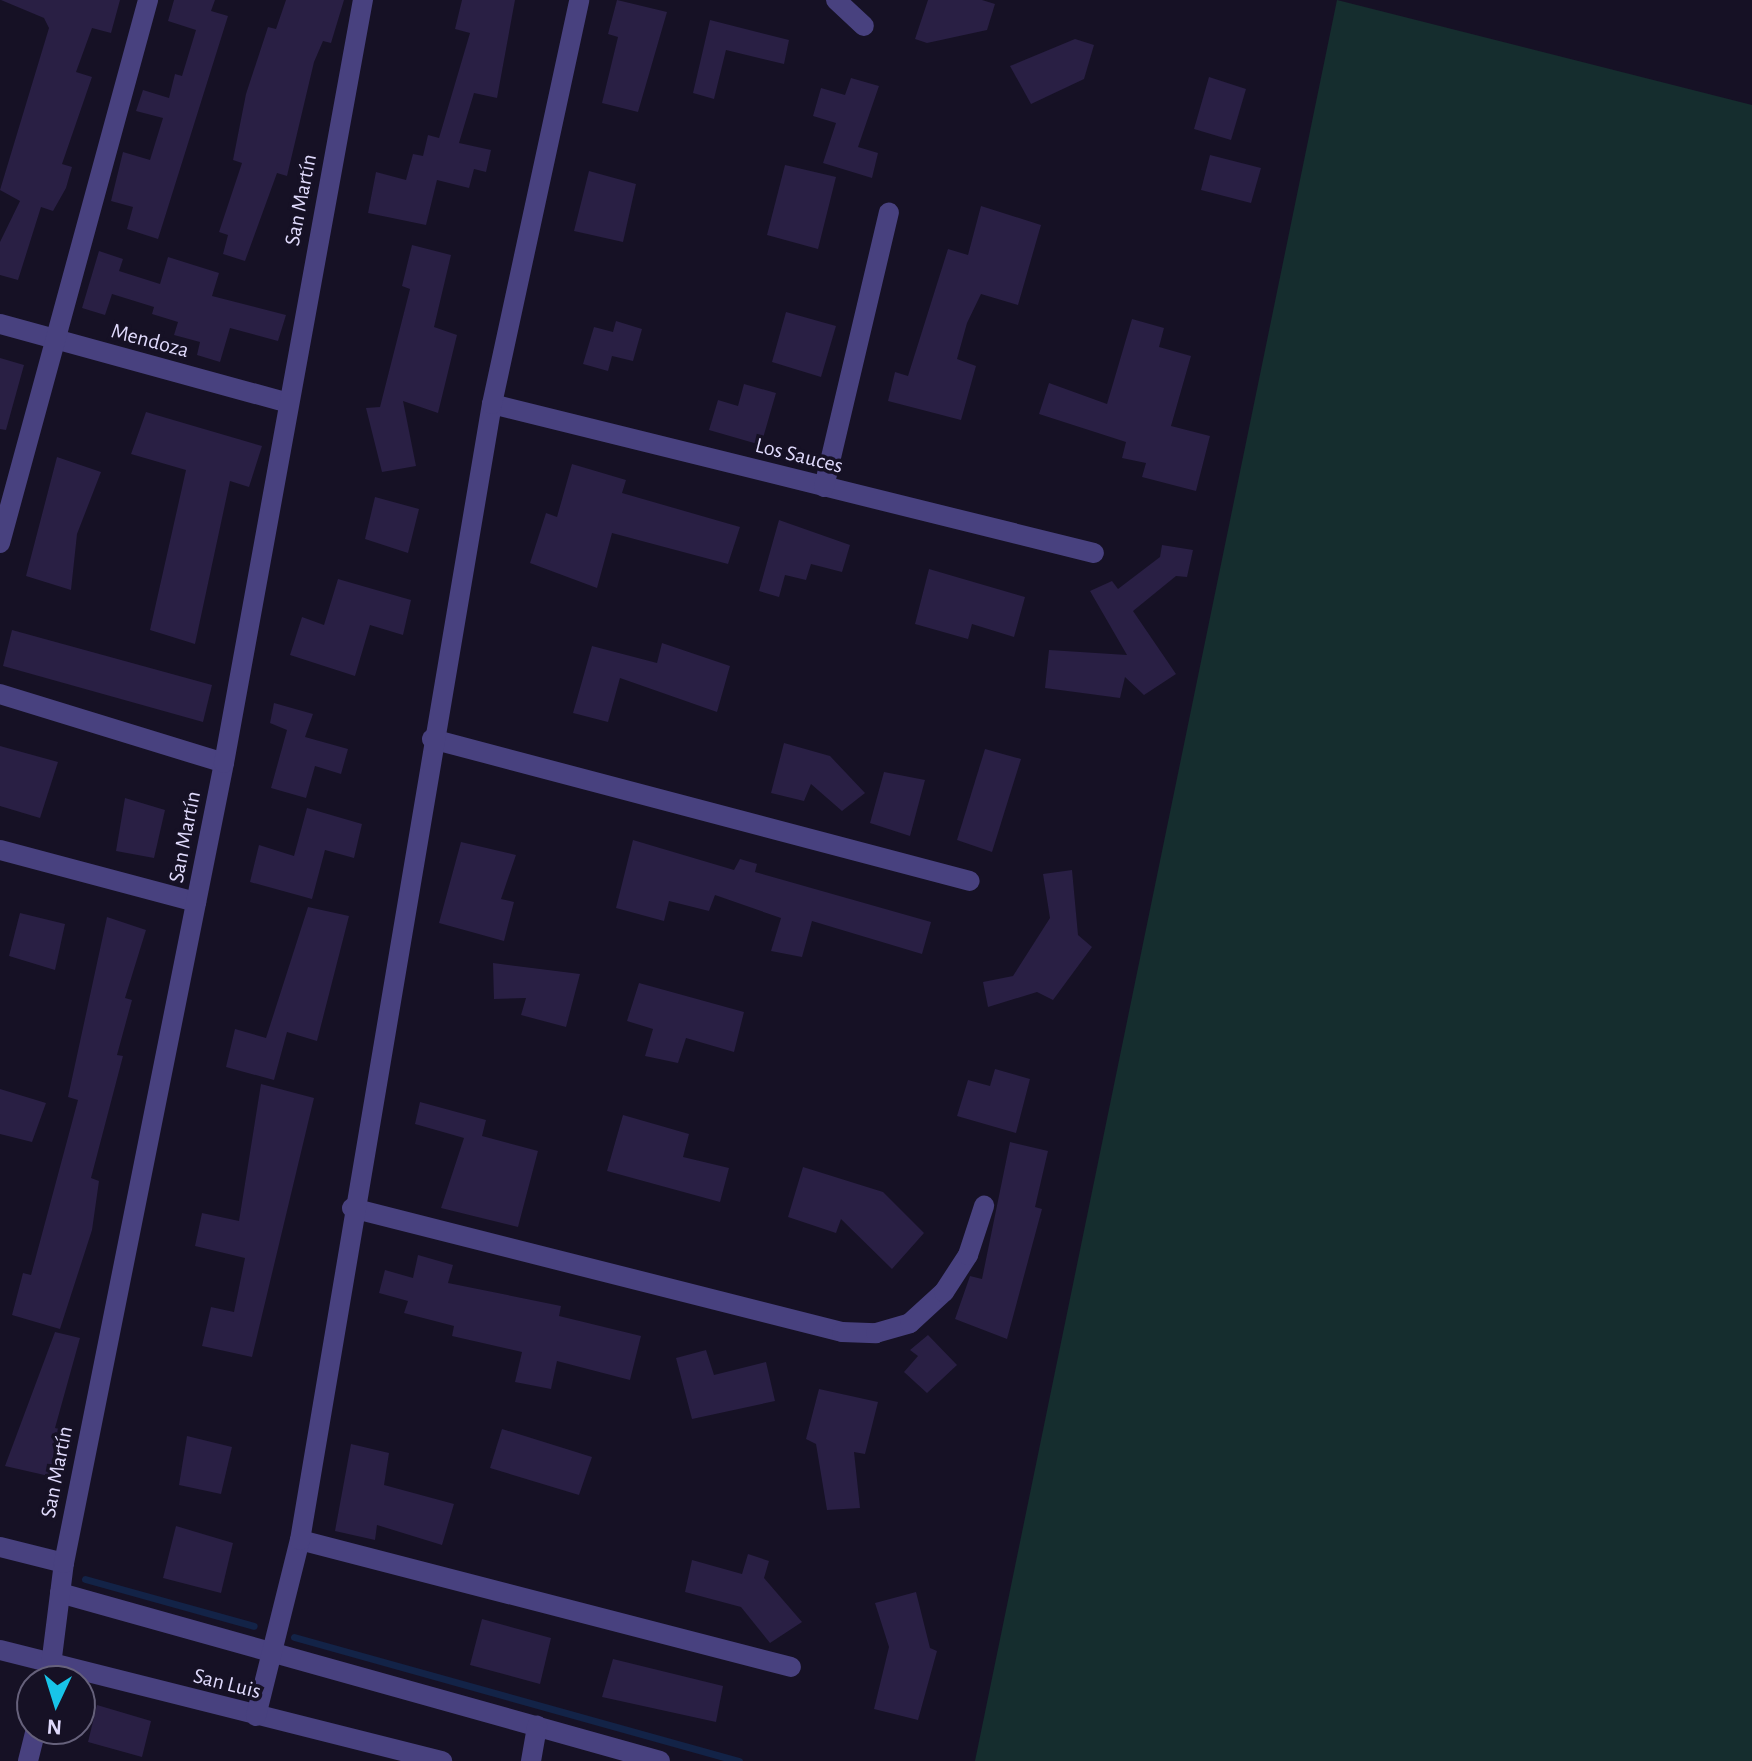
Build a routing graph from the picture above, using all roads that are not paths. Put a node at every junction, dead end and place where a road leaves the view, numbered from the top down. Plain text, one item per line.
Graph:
1 (148, 0) edge
2 (363, 0) edge
3 (579, 0) edge
4 (836, 0) edge
5 (864, 26) dead end
6 (889, 213) dead end
7 (0, 324) edge
8 (54, 340) junction
9 (288, 403) junction
10 (492, 404) junction
11 (824, 487) junction
12 (0, 543) edge
13 (1094, 553) dead end
14 (0, 694) edge
15 (432, 739) junction
16 (224, 763) junction
17 (0, 850) edge
18 (970, 881) dead end
19 (196, 902) junction
20 (984, 1206) dead end
21 (352, 1208) junction
22 (300, 1540) junction
23 (0, 1547) edge
24 (64, 1563) junction
25 (60, 1593) junction
26 (0, 1650) edge
27 (276, 1650) junction
28 (35, 1665) edge
29 (52, 1665) edge
30 (791, 1667) dead end
31 (96, 1682) edge
32 (256, 1716) junction
33 (537, 1726) junction
34 (442, 1761) edge
35 (531, 1761) edge
36 (660, 1761) edge

1 - 8 street
2 - 9 street, San Martín
3 - 10 street
4 - 5 street
6 - 11 street
7 - 8 street, Mendoza
8 - 9 street, Mendoza
8 - 12 street
9 - 16 street, San Martín
10 - 11 street, Los Sauces
10 - 15 street
11 - 13 street, Los Sauces
14 - 16 street
15 - 18 street
15 - 21 street
16 - 19 street, San Martín
17 - 19 street
19 - 24 street, San Martín
20 - 21 street
21 - 22 street
22 - 27 street
22 - 30 street
23 - 24 street
24 - 25 street, San Martín
25 - 27 street
25 - 29 street, San Martín
26 - 28 street, San Luis
27 - 32 street
27 - 33 street
31 - 32 street, San Luis
32 - 34 street, San Luis
33 - 35 street
33 - 36 street

